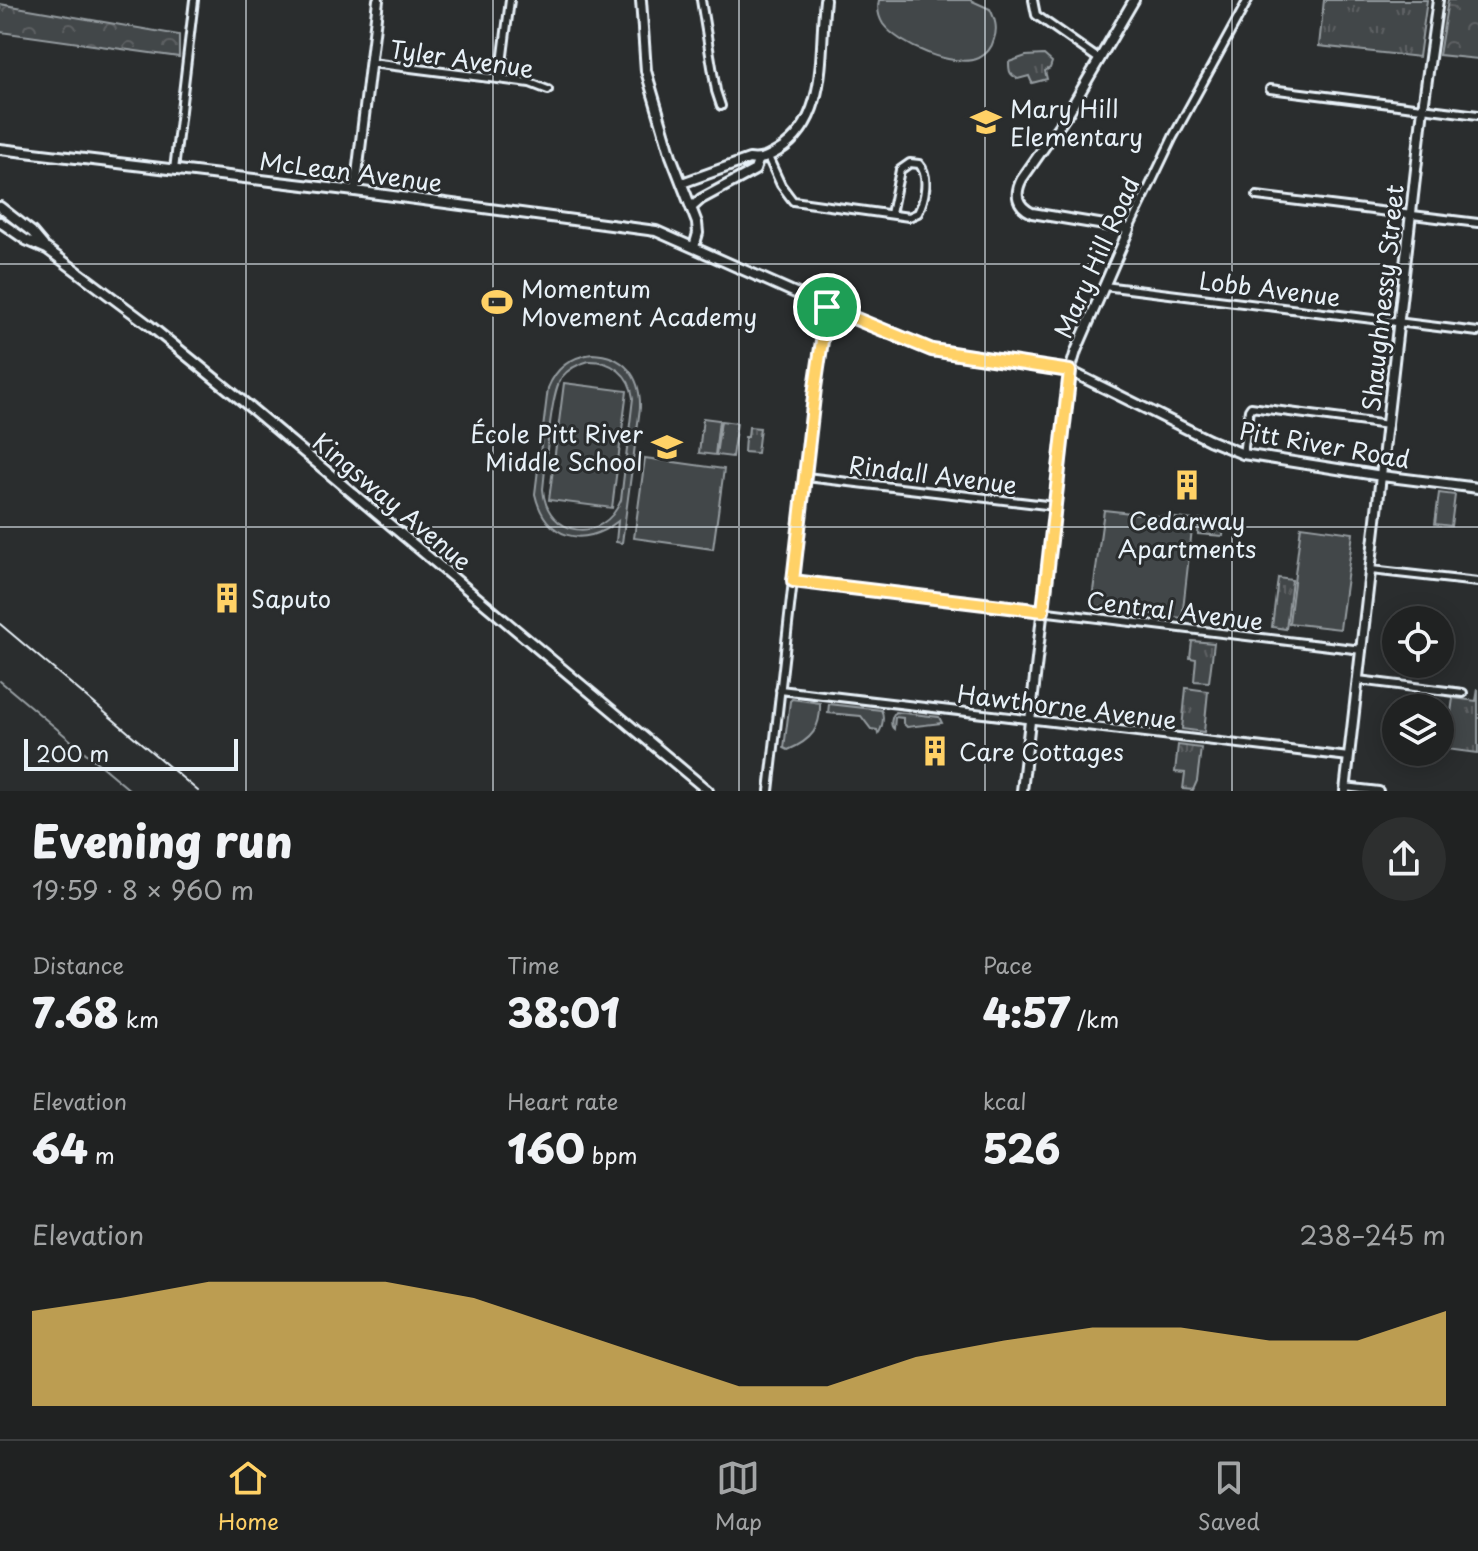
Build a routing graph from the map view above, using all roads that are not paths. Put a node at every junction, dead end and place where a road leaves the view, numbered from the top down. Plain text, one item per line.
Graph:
1 (194, 0) edge
2 (378, 0) edge
3 (510, 0) edge
4 (641, 0) edge
5 (701, 0) edge
6 (825, 0) edge
7 (1033, 0) edge
8 (1134, 0) edge
9 (1248, 0) edge
10 (1438, 0) edge
11 (1100, 60) junction
12 (371, 63) junction
13 (500, 79) junction
14 (1270, 89) dead end
15 (548, 90) dead end
16 (721, 106) dead end
17 (1423, 108) junction
18 (1478, 115) edge
19 (1, 150) edge
20 (763, 159) junction
21 (174, 170) junction
22 (682, 183) junction
23 (355, 191) junction
24 (1257, 196) dead end
25 (0, 207) edge
26 (691, 208) junction
27 (891, 214) junction
28 (1411, 215) junction
29 (0, 222) edge
30 (1478, 223) edge
31 (1129, 229) junction
32 (694, 247) junction
33 (47, 249) junction
34 (1104, 286) junction
35 (827, 307) junction
36 (1400, 322) junction
37 (1478, 332) edge
38 (1070, 371) junction
39 (1388, 425) junction
40 (1243, 454) junction
41 (1382, 476) junction
42 (806, 477) junction
43 (1478, 488) edge
44 (1055, 506) junction
45 (1371, 570) junction
46 (793, 581) junction
47 (1478, 582) edge
48 (1043, 611) junction
49 (1362, 650) junction
50 (1358, 680) junction
51 (780, 690) junction
52 (1463, 693) dead end
53 (1030, 720) junction
54 (1349, 757) junction
55 (1345, 789) edge
56 (708, 791) edge
57 (769, 791) edge
58 (1022, 791) edge
59 (1379, 791) edge

1 - 21 street
2 - 12 main road
3 - 13 street
4 - 22 main road
5 - 16 street
6 - 20 main road
7 - 11 street
8 - 11 main road
9 - 31 street, Mary Hill Road
10 - 17 main road, Shaughnessy Street
11 - 31 main road
12 - 13 street, Tyler Avenue
12 - 23 main road
13 - 15 street, Tyler Avenue
14 - 17 street
17 - 18 street
17 - 28 main road, Shaughnessy Street
19 - 21 main road, McLean Avenue
20 - 22 main road
20 - 26 main road
20 - 27 street
21 - 23 main road, McLean Avenue
22 - 26 main road
23 - 32 main road, McLean Avenue
24 - 28 street
25 - 33 main road, Kingsway Avenue
26 - 32 main road
27 - 27 street
28 - 30 street
28 - 36 main road, Shaughnessy Street
29 - 33 main road, Kingsway Avenue
31 - 34 main road, Mary Hill Road
32 - 35 main road, Pitt River Road
33 - 56 main road, Kingsway Avenue
34 - 36 street, Lobb Avenue
34 - 38 main road, Mary Hill Road
35 - 38 main road, Pitt River Road
35 - 42 street
36 - 37 street, Lobb Avenue
36 - 39 main road, Shaughnessy Street
38 - 40 main road, Pitt River Road
38 - 44 main road, Mary Hill Road
39 - 40 street
39 - 41 main road, Shaughnessy Street
40 - 41 main road, Pitt River Road
41 - 43 main road, Pitt River Road
41 - 45 main road, Shaughnessy Street
42 - 44 street, Rindall Avenue
42 - 46 street
44 - 48 main road, Mary Hill Road
45 - 47 street
45 - 49 main road, Shaughnessy Street
46 - 48 street, Central Avenue
46 - 51 street
48 - 49 street, Central Avenue
48 - 53 main road, Mary Hill Road
49 - 50 main road, Shaughnessy Street
50 - 52 street
50 - 54 main road, Shaughnessy Street
51 - 53 street, Hawthorne Avenue
51 - 57 street
53 - 54 street, Hawthorne Avenue
53 - 58 main road, Mary Hill Road
54 - 55 main road, Shaughnessy Street
55 - 59 street

